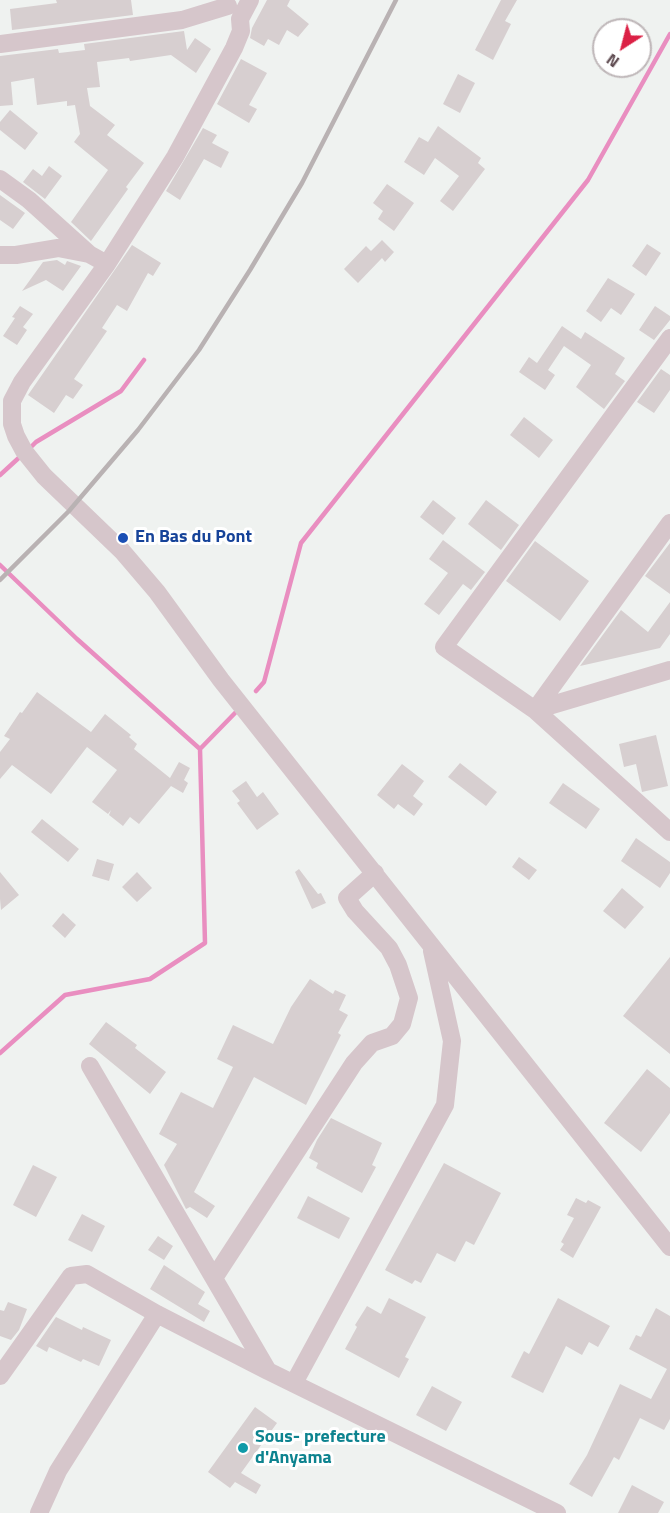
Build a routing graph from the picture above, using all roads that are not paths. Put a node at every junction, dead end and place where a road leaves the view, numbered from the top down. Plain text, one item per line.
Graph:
1 (250, 0) edge
2 (229, 8) edge
3 (0, 44) edge
4 (0, 179) edge
5 (89, 254) junction
6 (0, 255) edge
7 (107, 264) junction
8 (670, 338) edge
9 (8, 434) edge
10 (670, 523) edge
11 (670, 670) edge
12 (535, 710) junction
13 (670, 832) edge
14 (375, 873) junction
15 (431, 946) junction
16 (90, 1066) dead end
17 (670, 1247) edge
18 (214, 1278) junction
19 (157, 1314) junction
20 (268, 1371) junction
21 (0, 1376) edge
22 (294, 1383) junction
23 (39, 1513) edge
24 (556, 1513) edge

1 - 2 street
2 - 3 street
2 - 7 street
4 - 5 street
5 - 6 street
5 - 7 street
7 - 9 street
8 - 12 street
9 - 14 street
10 - 12 street
11 - 12 street
12 - 13 street
14 - 15 street
14 - 18 street
15 - 17 street
15 - 22 street
16 - 18 street
18 - 20 street
19 - 20 street
19 - 21 street
19 - 23 street
20 - 22 street
22 - 24 street

